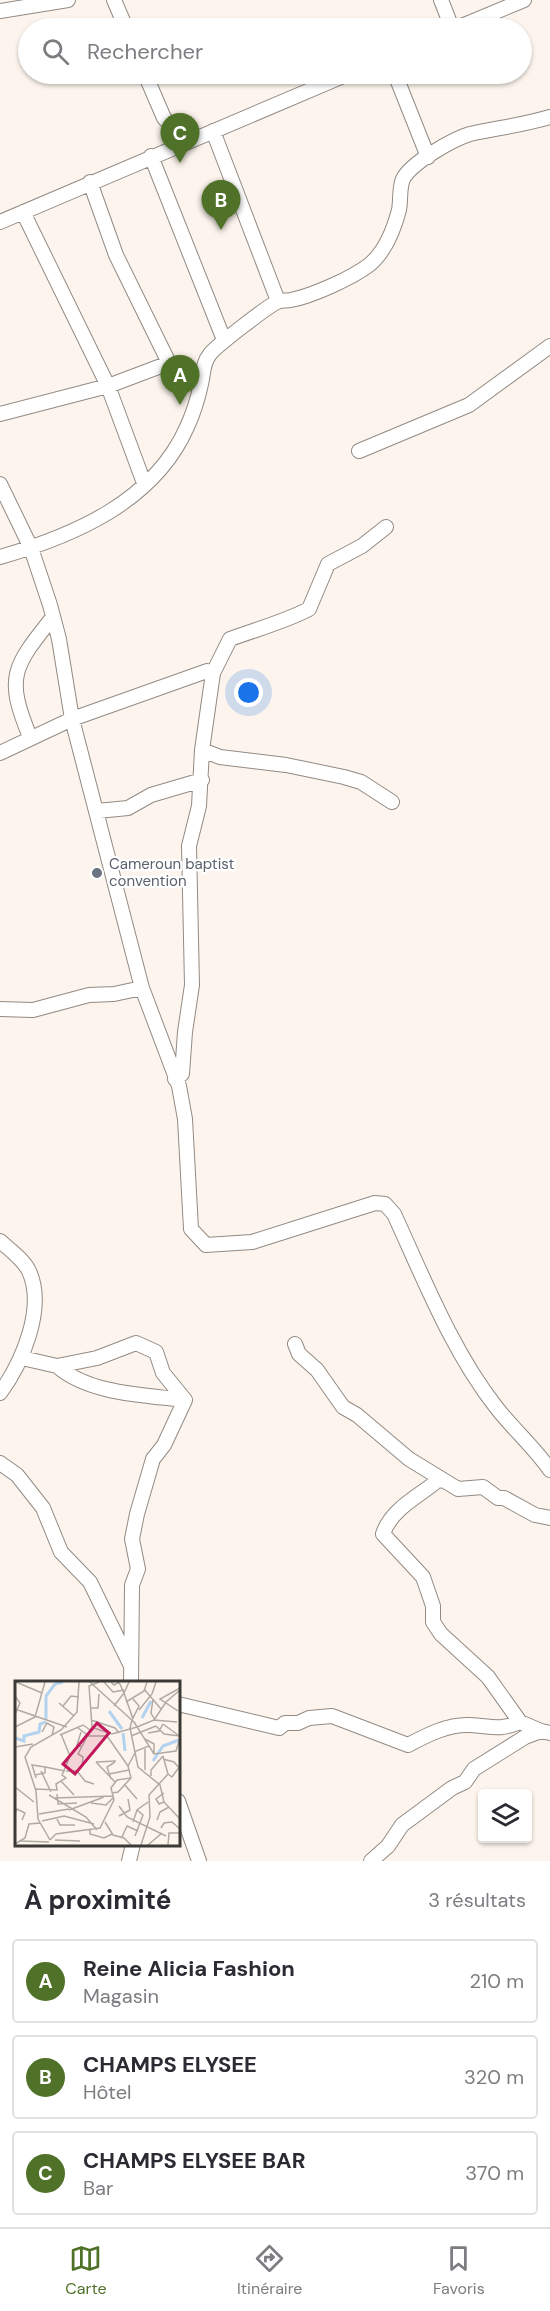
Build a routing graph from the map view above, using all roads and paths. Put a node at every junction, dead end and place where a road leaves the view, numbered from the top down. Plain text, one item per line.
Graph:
1 (68, 0) edge
2 (114, 0) edge
3 (441, 0) edge
4 (524, 0) edge
5 (508, 3) edge
6 (0, 11) edge
7 (122, 18) edge
8 (448, 18) edge
9 (477, 18) edge
10 (149, 84) edge
11 (325, 84) edge
12 (399, 84) edge
13 (550, 117) edge
14 (213, 132) junction
15 (185, 142) junction
16 (151, 156) junction
17 (428, 157) junction
18 (90, 182) junction
19 (22, 212) junction
20 (0, 222) edge
21 (278, 301) junction
22 (224, 340) junction
23 (546, 348) edge
24 (108, 386) junction
25 (0, 414) edge
26 (359, 451) dead end
27 (144, 483) junction
28 (0, 484) edge
29 (386, 527) dead end
30 (31, 548) junction
31 (0, 557) edge
32 (52, 611) junction
33 (213, 673) junction
34 (72, 719) junction
35 (30, 737) junction
36 (202, 750) junction
37 (0, 753) edge
38 (202, 780) junction
39 (392, 802) dead end
40 (97, 811) junction
41 (142, 988) junction
42 (0, 1009) edge
43 (175, 1079) junction
44 (0, 1241) edge
45 (295, 1344) dead end
46 (22, 1358) junction
47 (57, 1366) junction
48 (0, 1393) edge
49 (185, 1400) junction
50 (0, 1463) edge
51 (550, 1470) edge
52 (443, 1480) junction
53 (550, 1518) edge
54 (132, 1667) junction
55 (131, 1681) edge
56 (136, 1681) edge
57 (141, 1681) edge
58 (180, 1704) edge
59 (520, 1722) junction
60 (545, 1732) edge
61 (180, 1808) edge
62 (133, 1846) edge
63 (129, 1861) edge
64 (199, 1861) edge
65 (371, 1861) edge

1 - 6 street
2 - 7 street
3 - 8 street
4 - 5 street
5 - 9 street
10 - 15 street
11 - 14 street
12 - 17 street
13 - 17 street
14 - 15 street
14 - 21 street
15 - 16 street
16 - 18 street
16 - 22 street
17 - 21 street
18 - 19 street
18 - 24 street
19 - 20 street
19 - 24 street
21 - 22 street
22 - 27 street
23 - 26 street
24 - 25 street
24 - 27 street
27 - 30 street
28 - 30 street
29 - 33 street
30 - 31 street
30 - 32 street
32 - 34 street
32 - 35 street
33 - 34 street
33 - 36 street
34 - 35 street
34 - 40 street
35 - 37 street
36 - 38 street
36 - 39 street
38 - 40 street
38 - 43 street
40 - 41 street
41 - 42 street
41 - 43 street
43 - 51 street
44 - 46 street
45 - 52 street
46 - 47 street
46 - 48 street
47 - 49 street
47 - 49 street
49 - 54 street
50 - 54 street
52 - 53 street
52 - 59 street
54 - 55 street
54 - 56 street
54 - 57 street
58 - 59 street
59 - 60 street
60 - 65 street
61 - 64 street
62 - 63 street

